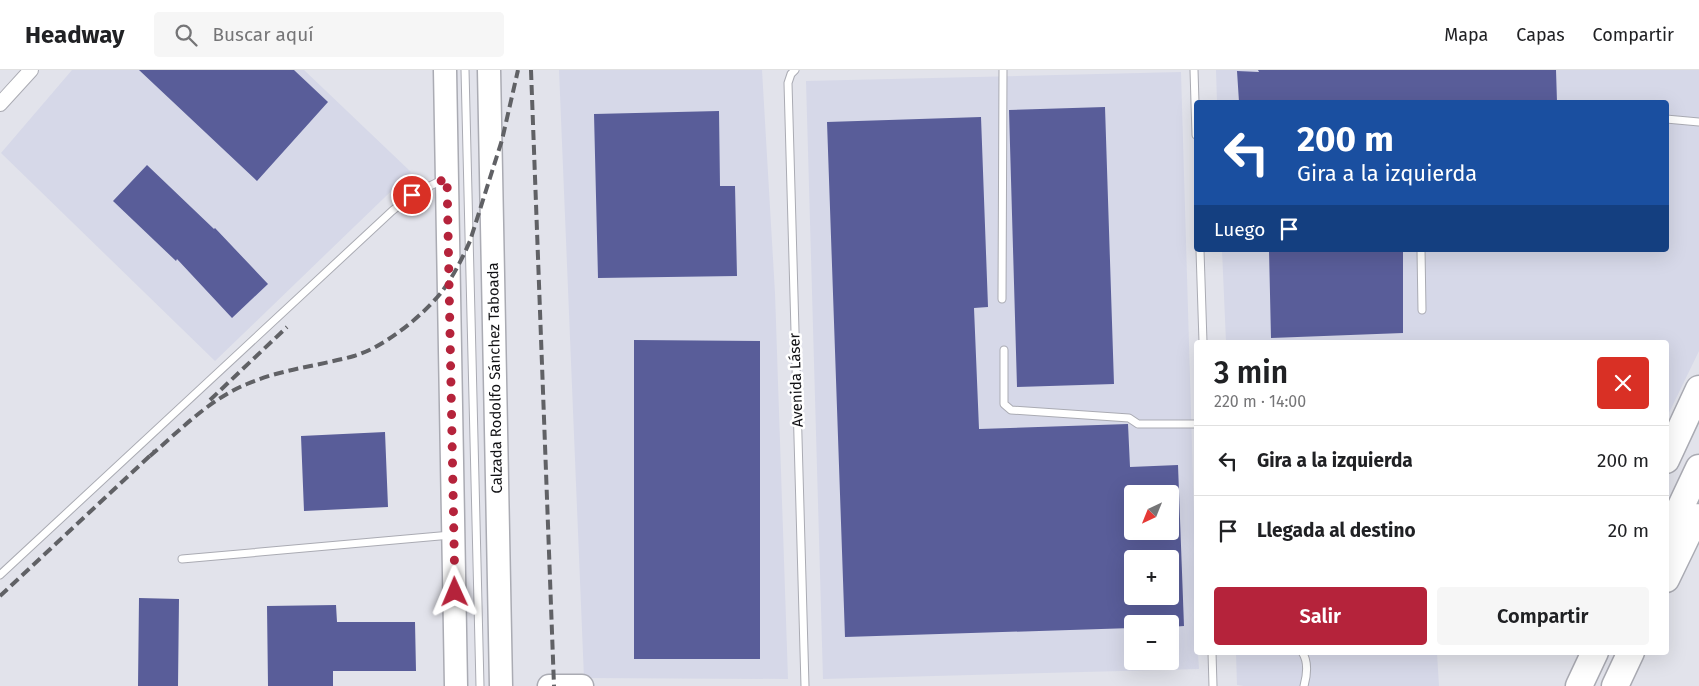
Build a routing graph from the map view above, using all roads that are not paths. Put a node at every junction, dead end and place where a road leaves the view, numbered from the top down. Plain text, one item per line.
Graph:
1 (31, 70) edge
2 (445, 70) edge
3 (465, 70) edge
4 (489, 70) edge
5 (1003, 70) edge
6 (1194, 70) edge
7 (793, 72) edge
8 (2, 98) edge
9 (1195, 100) edge
10 (1669, 119) edge
11 (1699, 122) edge
12 (447, 178) junction
13 (1200, 252) edge
14 (1421, 252) edge
15 (1002, 299) dead end
16 (1422, 310) dead end
17 (1203, 340) edge
18 (1004, 350) dead end
19 (1699, 389) edge
20 (1194, 424) edge
21 (1685, 426) edge
22 (1669, 455) edge
23 (1699, 468) edge
24 (1669, 489) edge
25 (1699, 510) edge
26 (1669, 532) edge
27 (454, 535) junction
28 (182, 558) dead end
29 (1669, 573) edge
30 (0, 575) edge
31 (1212, 655) edge
32 (1304, 655) edge
33 (1577, 655) edge
34 (1594, 655) edge
35 (1612, 655) edge
36 (1630, 655) edge
37 (456, 686) edge
38 (480, 686) edge
39 (501, 686) edge
40 (549, 686) edge
41 (582, 686) edge
42 (805, 686) edge
43 (1213, 686) edge
44 (1304, 686) edge
45 (1563, 686) edge
46 (1579, 686) edge
47 (1598, 686) edge
48 (1615, 686) edge

1 - 8 street
2 - 12 main road
3 - 38 lane
4 - 39 main road, Calzada Rodolfo Sánchez Taboada
5 - 15 lane
6 - 9 lane
7 - 42 lane, Avenida Láser
10 - 11 lane
12 - 27 main road
12 - 30 lane
13 - 17 lane
14 - 16 lane
18 - 20 lane
19 - 21 highway
21 - 22 highway
21 - 24 highway
23 - 26 highway
25 - 29 highway
27 - 28 lane
27 - 37 main road
31 - 43 lane
32 - 44 lane
33 - 45 highway
34 - 46 highway
35 - 47 highway
36 - 48 highway
40 - 41 main road

